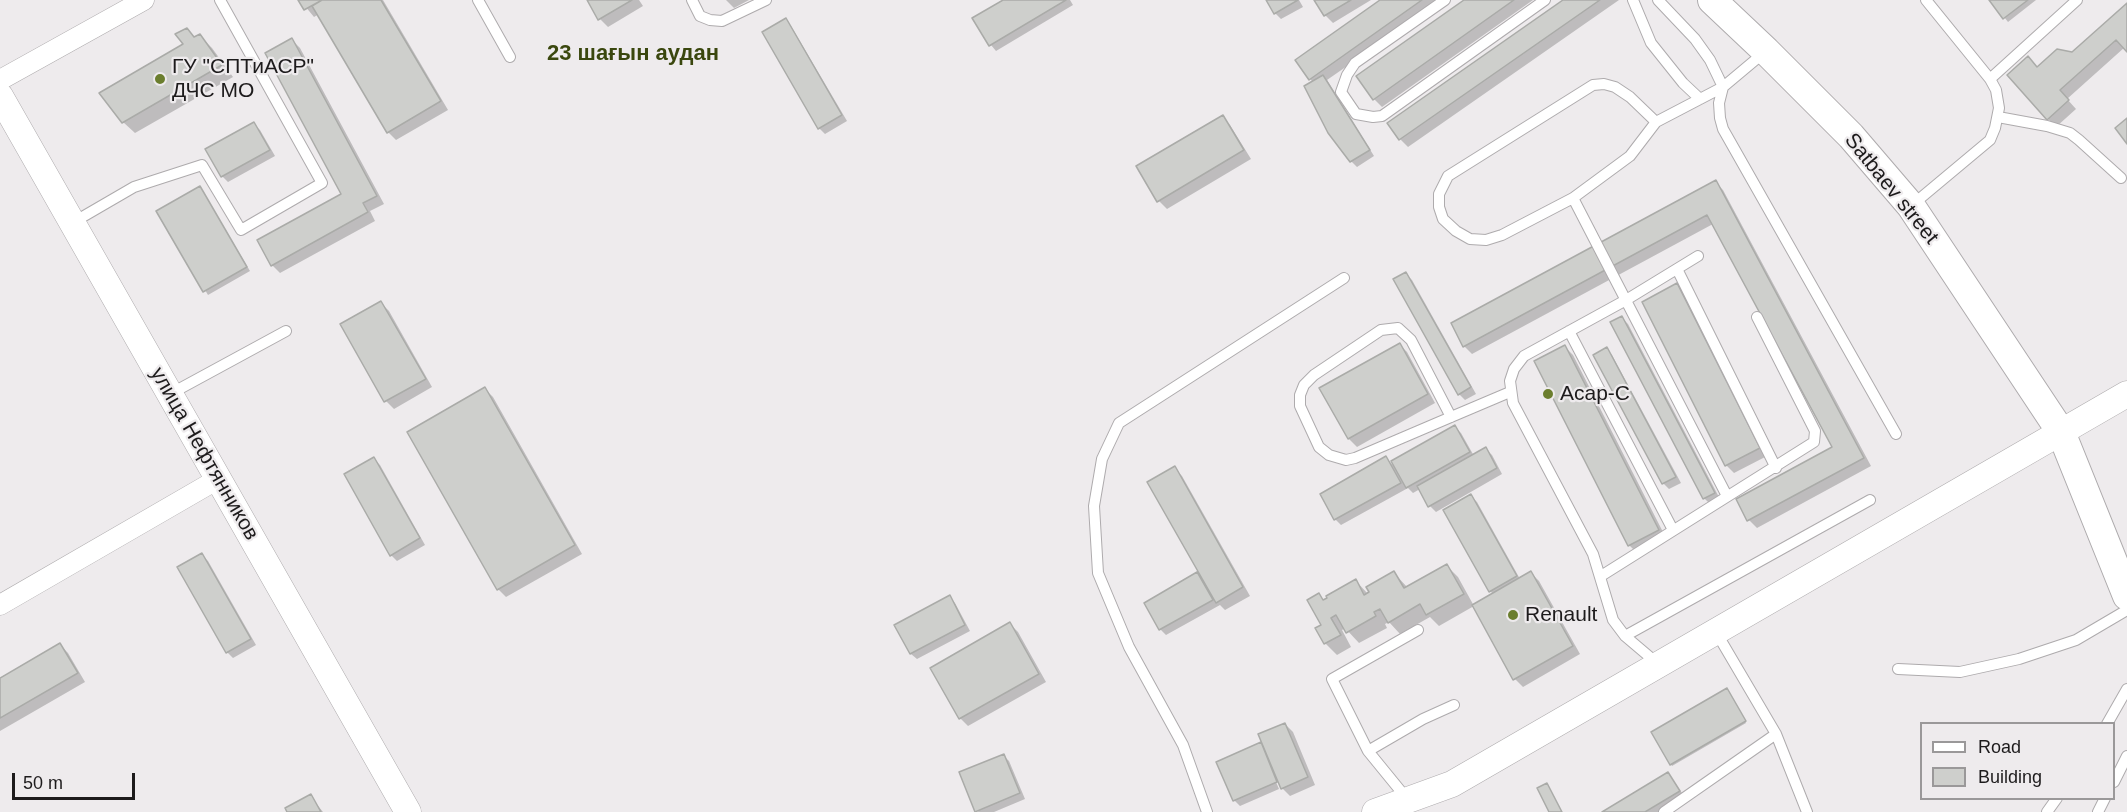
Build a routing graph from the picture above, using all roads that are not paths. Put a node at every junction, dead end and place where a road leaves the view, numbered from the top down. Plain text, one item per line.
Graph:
1 (144, 0) edge
2 (220, 0) edge
3 (478, 0) edge
4 (692, 0) edge
5 (766, 0) edge
6 (1445, 0) edge
7 (1545, 0) edge
8 (1633, 0) edge
9 (1658, 0) edge
10 (1712, 0) edge
11 (1926, 0) edge
12 (2077, 0) edge
13 (1766, 51) junction
14 (510, 57) dead end
15 (1990, 79) junction
16 (0, 80) edge
17 (1723, 87) junction
18 (0, 96) edge
19 (1700, 99) junction
20 (1998, 117) junction
21 (1656, 122) junction
22 (2121, 178) dead end
23 (1573, 198) junction
24 (1911, 206) junction
25 (72, 223) junction
26 (1698, 256) dead end
27 (1677, 269) junction
28 (1344, 278) dead end
29 (1626, 300) junction
30 (1757, 317) dead end
31 (286, 331) dead end
32 (1569, 331) junction
33 (1510, 392) junction
34 (170, 394) junction
35 (2127, 394) edge
36 (1451, 417) junction
37 (2061, 432) junction
38 (1896, 434) dead end
39 (1776, 468) junction
40 (218, 479) junction
41 (1727, 496) junction
42 (1870, 500) dead end
43 (1673, 530) junction
44 (1600, 576) junction
45 (2127, 596) edge
46 (0, 605) edge
47 (2127, 610) edge
48 (1418, 630) dead end
49 (1716, 631) junction
50 (1625, 636) junction
51 (1659, 665) junction
52 (1898, 669) dead end
53 (2127, 689) edge
54 (1454, 705) dead end
55 (2108, 722) edge
56 (1776, 734) junction
57 (1368, 751) junction
58 (2127, 756) edge
59 (2115, 780) edge
60 (2105, 804) edge
61 (1412, 806) edge
62 (1203, 811) edge
63 (408, 812) edge
64 (1375, 812) edge
65 (1664, 812) edge
66 (1807, 812) edge
67 (2098, 812) edge

1 - 16 street
2 - 25 lane
3 - 14 lane
4 - 5 lane
6 - 7 lane
8 - 19 lane
9 - 17 lane
10 - 13 main road, Satbaev street
11 - 15 lane
12 - 15 lane
13 - 17 lane
13 - 24 main road, Satbaev street
15 - 20 lane
17 - 19 lane
17 - 38 lane
18 - 25 street, улица Нефтянников
19 - 21 lane
20 - 22 lane
20 - 24 lane
21 - 23 lane
21 - 23 lane
23 - 29 lane
24 - 37 main road, Satbaev street
25 - 34 street, улица Нефтянников
26 - 27 lane
27 - 29 lane
27 - 39 lane
28 - 62 lane
29 - 32 lane
29 - 41 lane
30 - 39 lane
31 - 34 lane
32 - 33 lane
32 - 43 lane
33 - 36 lane
33 - 44 lane
34 - 40 street, улица Нефтянников
35 - 37 street
36 - 36 lane
37 - 45 main road, Satbaev street
37 - 49 street
39 - 41 lane
40 - 46 street
40 - 63 street, улица Нефтянников
41 - 43 lane
42 - 50 lane
43 - 44 lane
44 - 50 lane
47 - 52 lane
48 - 57 lane
49 - 51 street
49 - 56 lane
50 - 51 lane
51 - 61 street
53 - 55 lane
54 - 57 lane
56 - 65 lane
56 - 66 lane
57 - 61 lane
58 - 59 lane
60 - 67 lane
61 - 64 street

